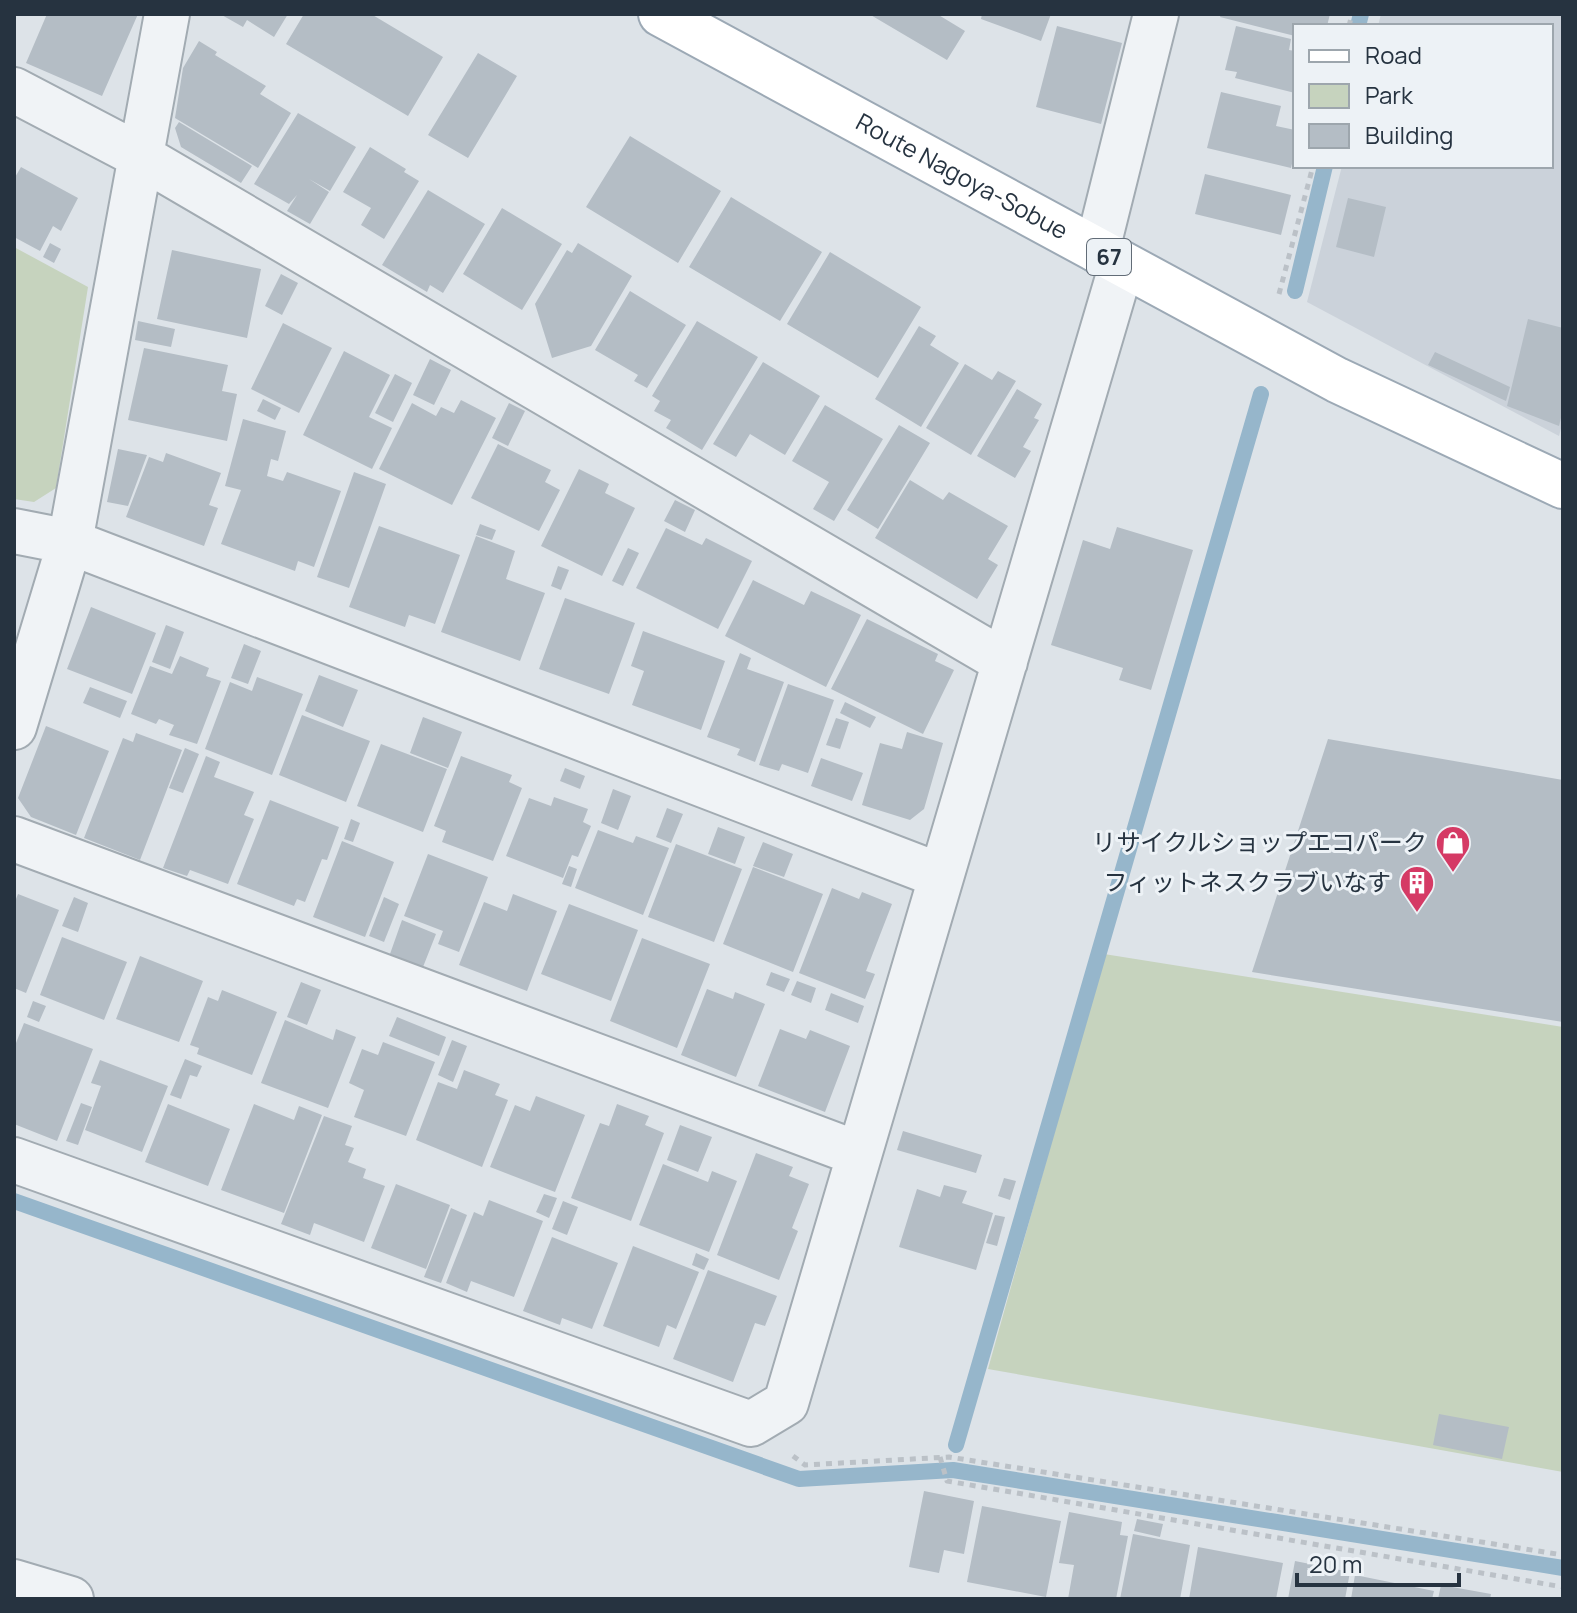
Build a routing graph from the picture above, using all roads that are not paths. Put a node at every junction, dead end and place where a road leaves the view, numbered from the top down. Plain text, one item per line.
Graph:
1 (167, 14) edge
2 (661, 14) edge
3 (1156, 14) edge
4 (14, 90) edge
5 (140, 156) junction
6 (1110, 257) junction
7 (1563, 486) edge
8 (14, 531) edge
9 (70, 542) junction
10 (1005, 662) junction
11 (14, 727) edge
12 (14, 839) edge
13 (941, 876) junction
14 (859, 1154) junction
15 (14, 1160) edge
16 (14, 1582) edge
17 (71, 1599) edge

1 - 5 street
2 - 6 main road, Route Nagoya-Sobue / 67
3 - 6 street
4 - 5 street
5 - 9 street
5 - 10 street
6 - 7 main road, Route Nagoya-Sobue / 67
6 - 10 street
8 - 9 street
9 - 11 street
9 - 13 street
10 - 13 street
12 - 14 street
13 - 14 street
14 - 15 street
16 - 17 street

